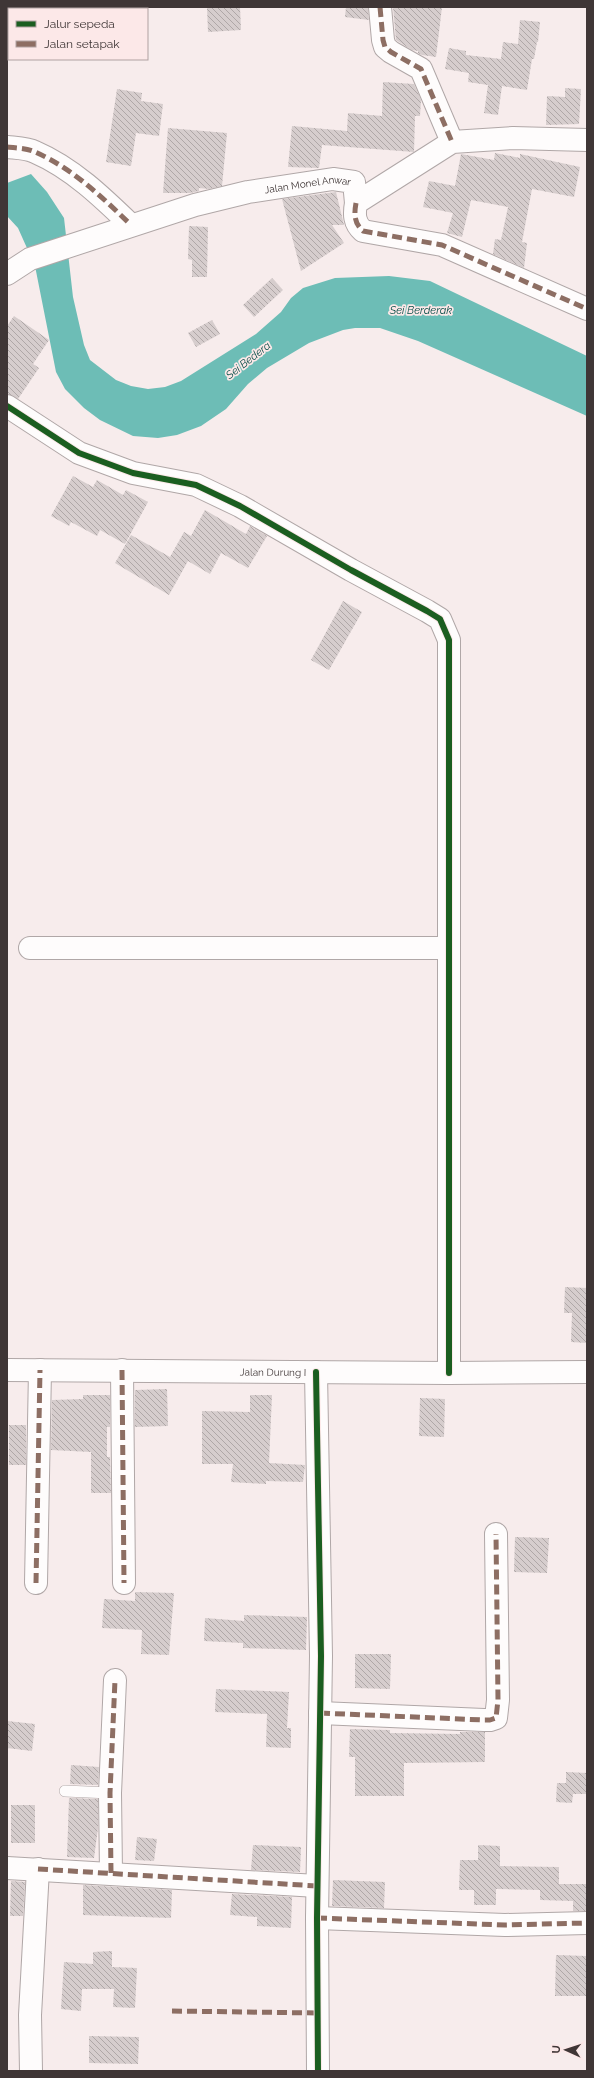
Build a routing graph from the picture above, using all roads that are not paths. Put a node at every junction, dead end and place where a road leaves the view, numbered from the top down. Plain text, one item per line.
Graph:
1 (380, 7) edge
2 (587, 140) edge
3 (452, 142) junction
4 (7, 147) edge
5 (356, 203) junction
6 (131, 225) junction
7 (7, 274) edge
8 (587, 309) edge
9 (7, 406) edge
10 (30, 948) dead end
11 (449, 948) junction
12 (7, 1370) edge
13 (40, 1370) junction
14 (122, 1370) junction
15 (316, 1372) junction
16 (587, 1372) edge
17 (449, 1373) junction
18 (496, 1534) dead end
19 (36, 1583) dead end
20 (124, 1583) dead end
21 (116, 1680) dead end
22 (320, 1713) junction
23 (64, 1791) dead end
24 (110, 1793) junction
25 (7, 1868) edge
26 (38, 1869) junction
27 (111, 1873) junction
28 (317, 1886) junction
29 (317, 1918) junction
30 (587, 1924) edge
31 (32, 2071) edge
32 (318, 2071) edge

1 - 3 street
2 - 3 street, Jalan Monel Anwar
3 - 5 street, Jalan Monel Anwar
4 - 6 street
5 - 6 street, Jalan Monel Anwar
5 - 8 street
6 - 7 street, Jalan Monel Anwar
9 - 11 street
10 - 11 street
11 - 17 street
12 - 13 street, Jalan Durung I
13 - 14 street, Jalan Durung I
13 - 19 street
14 - 15 street, Jalan Durung I
14 - 20 street
15 - 17 street, Jalan Durung I
15 - 22 street
16 - 17 street, Jalan Durung I
18 - 22 street
21 - 24 street
22 - 28 street
23 - 24 lane
24 - 27 street
25 - 26 street
26 - 27 street
26 - 31 street
27 - 28 street
28 - 29 street
29 - 30 street
29 - 32 street

